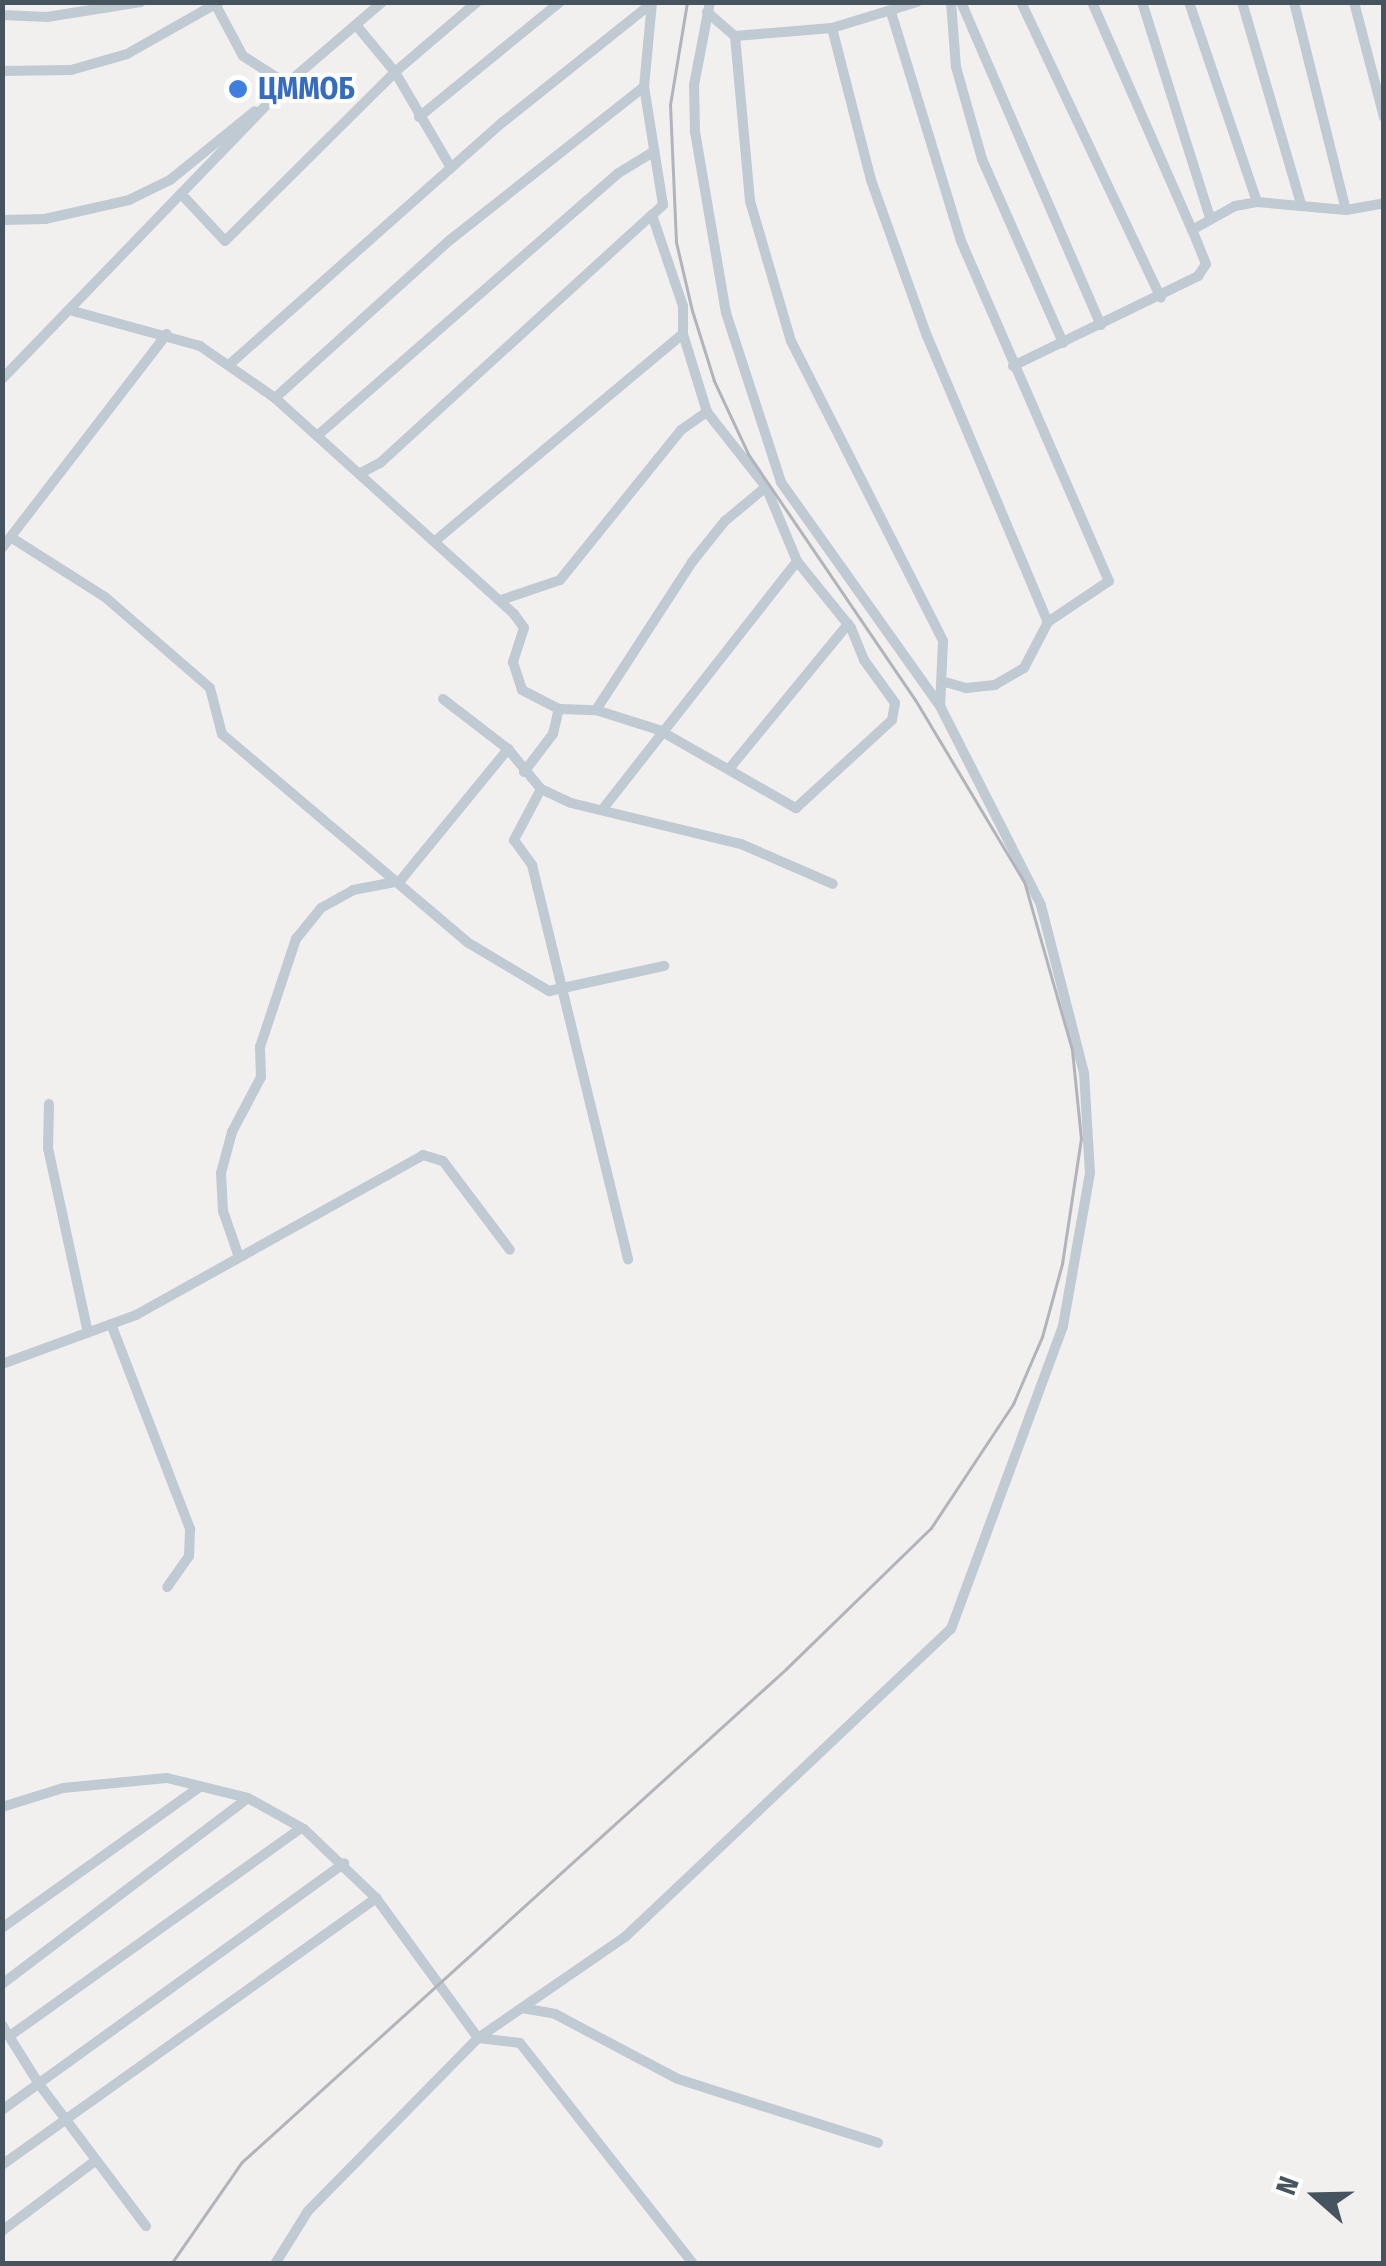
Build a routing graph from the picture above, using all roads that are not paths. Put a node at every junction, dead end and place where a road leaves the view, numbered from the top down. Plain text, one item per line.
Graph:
1 (140, 2) edge
2 (382, 2) edge
3 (476, 2) edge
4 (560, 2) edge
5 (917, 2) edge
6 (951, 2) edge
7 (961, 2) edge
8 (1022, 2) edge
9 (1092, 2) edge
10 (1142, 2) edge
11 (1189, 2) edge
12 (1242, 2) edge
13 (1294, 2) edge
14 (1354, 2) edge
15 (652, 3) edge
16 (212, 4) edge
17 (708, 7) edge
18 (891, 12) junction
19 (2, 15) edge
20 (356, 25) junction
21 (832, 28) junction
22 (736, 36) junction
23 (2, 71) edge
24 (395, 72) junction
25 (288, 84) junction
26 (644, 87) junction
27 (1384, 116) edge
28 (420, 117) junction
29 (653, 152) junction
30 (451, 168) junction
31 (184, 197) junction
32 (1257, 202) junction
33 (1384, 203) edge
34 (1301, 204) junction
35 (1346, 210) junction
36 (652, 215) junction
37 (1210, 218) junction
38 (2, 220) edge
39 (1192, 230) junction
40 (1161, 298) junction
41 (73, 311) junction
42 (1101, 325) junction
43 (167, 334) junction
44 (683, 334) junction
45 (1063, 343) junction
46 (230, 364) junction
47 (1013, 366) junction
48 (2, 379) edge
49 (275, 398) junction
50 (707, 412) junction
51 (318, 436) junction
52 (360, 474) junction
53 (766, 487) junction
54 (12, 538) junction
55 (435, 541) junction
56 (2, 548) edge
57 (797, 561) junction
58 (500, 600) junction
59 (1048, 622) junction
60 (848, 624) junction
61 (944, 682) junction
62 (443, 698) dead end
63 (940, 706) junction
64 (560, 710) junction
65 (596, 710) junction
66 (659, 730) junction
67 (508, 749) junction
68 (729, 770) junction
69 (524, 772) junction
70 (540, 789) junction
71 (602, 810) junction
72 (400, 882) junction
73 (833, 884) dead end
74 (664, 966) dead end
75 (562, 992) junction
76 (49, 1104) dead end
77 (510, 1250) dead end
78 (240, 1257) junction
79 (628, 1259) dead end
80 (111, 1324) junction
81 (88, 1332) junction
82 (2, 1364) edge
83 (168, 1587) dead end
84 (200, 1787) junction
85 (248, 1798) junction
86 (2, 1807) edge
87 (301, 1828) junction
88 (344, 1863) junction
89 (376, 1898) junction
90 (2, 1928) edge
91 (2, 1984) edge
92 (522, 2008) junction
93 (2, 2024) edge
94 (478, 2038) junction
95 (13, 2040) junction
96 (2, 2052) edge
97 (38, 2084) junction
98 (2, 2110) edge
99 (65, 2118) junction
100 (878, 2144) dead end
101 (95, 2162) junction
102 (2, 2165) edge
103 (146, 2226) dead end
104 (2, 2232) edge
105 (275, 2264) edge
106 (693, 2264) edge

1 - 19 street
2 - 20 street
3 - 24 street
4 - 28 street
5 - 18 street
6 - 45 street
7 - 42 street
8 - 40 street
9 - 39 street
10 - 37 street
11 - 32 street
12 - 34 street
13 - 35 street
14 - 27 street
15 - 26 street
15 - 30 street
16 - 23 street
16 - 25 street
17 - 22 street
17 - 63 street
18 - 21 street
18 - 47 street
20 - 24 street
20 - 25 street
21 - 22 street
21 - 59 street
22 - 61 street
24 - 28 street
24 - 31 street
25 - 31 street
25 - 38 street
26 - 29 street
26 - 49 street
28 - 30 street
29 - 36 street
29 - 51 street
30 - 46 street
31 - 41 street
32 - 34 street
32 - 37 street
33 - 35 street
34 - 35 street
36 - 44 street
36 - 52 street
37 - 39 street
39 - 40 street
40 - 42 street
41 - 43 street
41 - 48 street
42 - 45 street
43 - 46 street
43 - 54 street
44 - 50 street
44 - 55 street
45 - 47 street
46 - 49 street
47 - 59 street
49 - 51 street
50 - 53 street
50 - 58 street
51 - 52 street
52 - 55 street
53 - 57 street
53 - 65 street
54 - 56 street
54 - 72 street
55 - 58 street
57 - 60 street
57 - 66 street
58 - 64 street
59 - 61 street
60 - 68 street
60 - 68 street
61 - 63 street
62 - 67 street
63 - 92 street
64 - 65 street
64 - 69 street
65 - 66 street
66 - 68 street
66 - 71 street
67 - 69 street
67 - 72 street
69 - 70 street
70 - 71 street
70 - 75 street
71 - 73 street
72 - 75 street
72 - 78 street
74 - 75 street
75 - 79 street
76 - 81 street
77 - 78 street
78 - 80 street
80 - 81 street
80 - 83 street
81 - 82 street
84 - 85 street
84 - 86 street
84 - 90 street
85 - 87 street
85 - 91 street
87 - 88 street
87 - 95 street
88 - 89 street
88 - 97 street
89 - 94 street
89 - 99 street
92 - 94 street
92 - 100 street
93 - 95 street
94 - 105 street
94 - 106 street
95 - 96 street
95 - 97 street
97 - 98 street
97 - 99 street
99 - 101 street
99 - 102 street
101 - 103 street
101 - 104 street

